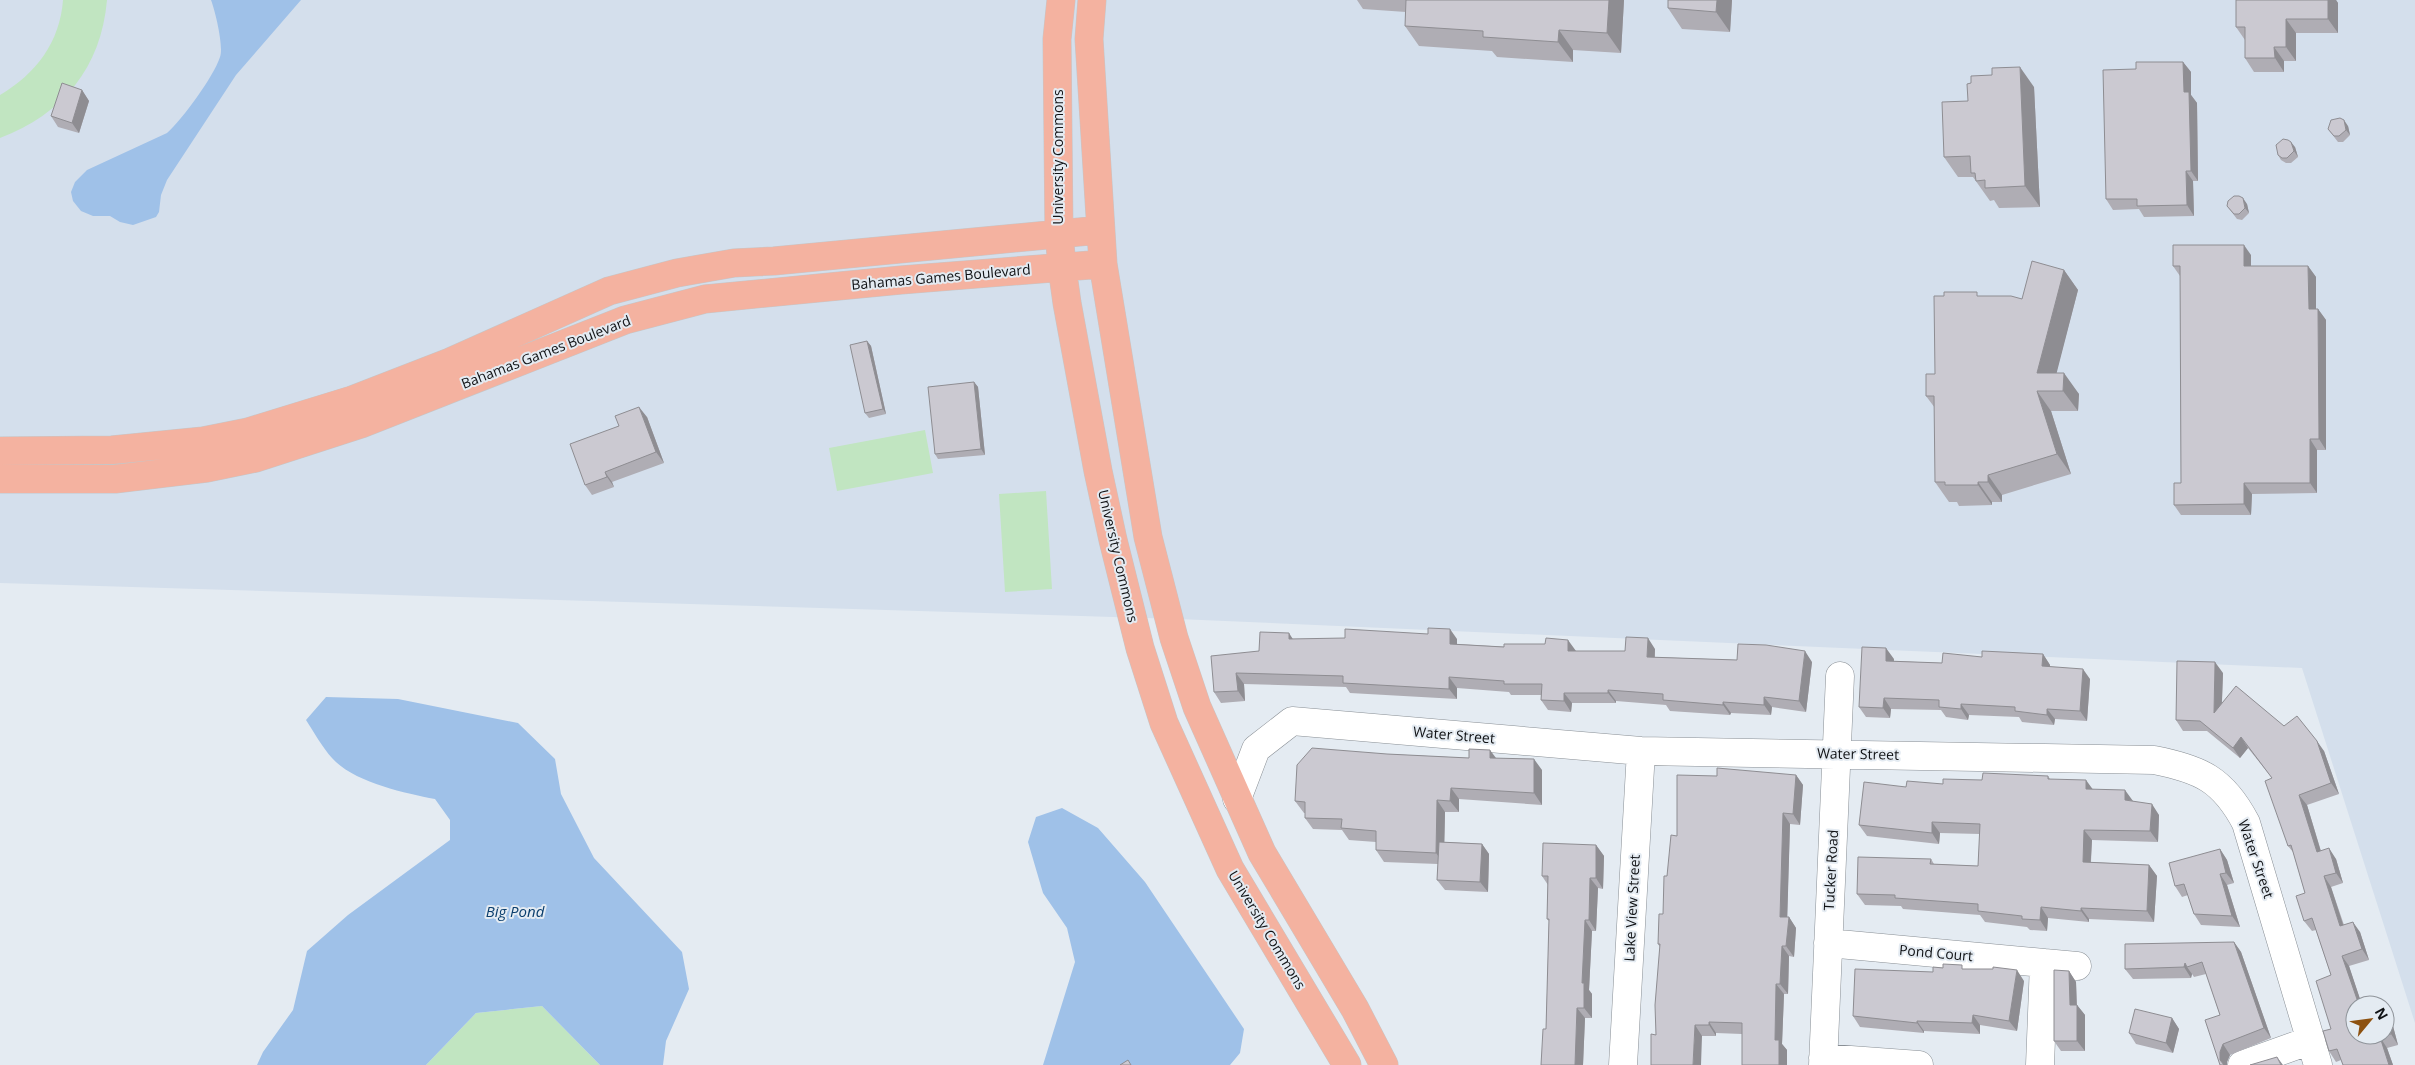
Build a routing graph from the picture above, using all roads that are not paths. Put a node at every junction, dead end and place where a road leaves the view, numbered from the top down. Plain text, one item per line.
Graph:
1 (1061, 0) edge
2 (1092, 0) edge
3 (1100, 230) junction
4 (1059, 234) junction
5 (1103, 264) junction
6 (1062, 267) junction
7 (575, 306) junction
8 (583, 336) junction
9 (0, 450) edge
10 (0, 479) edge
11 (1840, 676) dead end
12 (1641, 751) junction
13 (1836, 754) junction
14 (1238, 798) junction
15 (1828, 943) junction
16 (2044, 963) junction
17 (2077, 966) dead end
18 (2315, 1053) edge
19 (1823, 1062) edge
20 (1347, 1065) edge
21 (1384, 1065) edge
22 (1623, 1065) edge
23 (1919, 1065) edge
24 (2040, 1065) edge
25 (2242, 1065) edge

1 - 4 main road, University Commons
2 - 3 main road
3 - 4 main road, Bahamas Games Boulevard
3 - 5 main road
4 - 6 main road, University Commons
4 - 7 main road, Bahamas Games Boulevard
5 - 6 main road, Bahamas Games Boulevard
5 - 14 main road
6 - 8 main road, Bahamas Games Boulevard
6 - 20 main road, University Commons
7 - 8 main road
7 - 9 main road, Bahamas Games Boulevard
8 - 10 main road, Bahamas Games Boulevard
11 - 13 street, Tucker Road
12 - 13 street, Water Street
12 - 14 street, Water Street
12 - 22 street, Lake View Street
13 - 15 street, Tucker Road
13 - 18 street, Water Street
14 - 21 main road
15 - 16 street, Pond Court
15 - 19 street, Tucker Road
16 - 17 street, Pond Court
16 - 24 street
18 - 25 street
19 - 23 street

